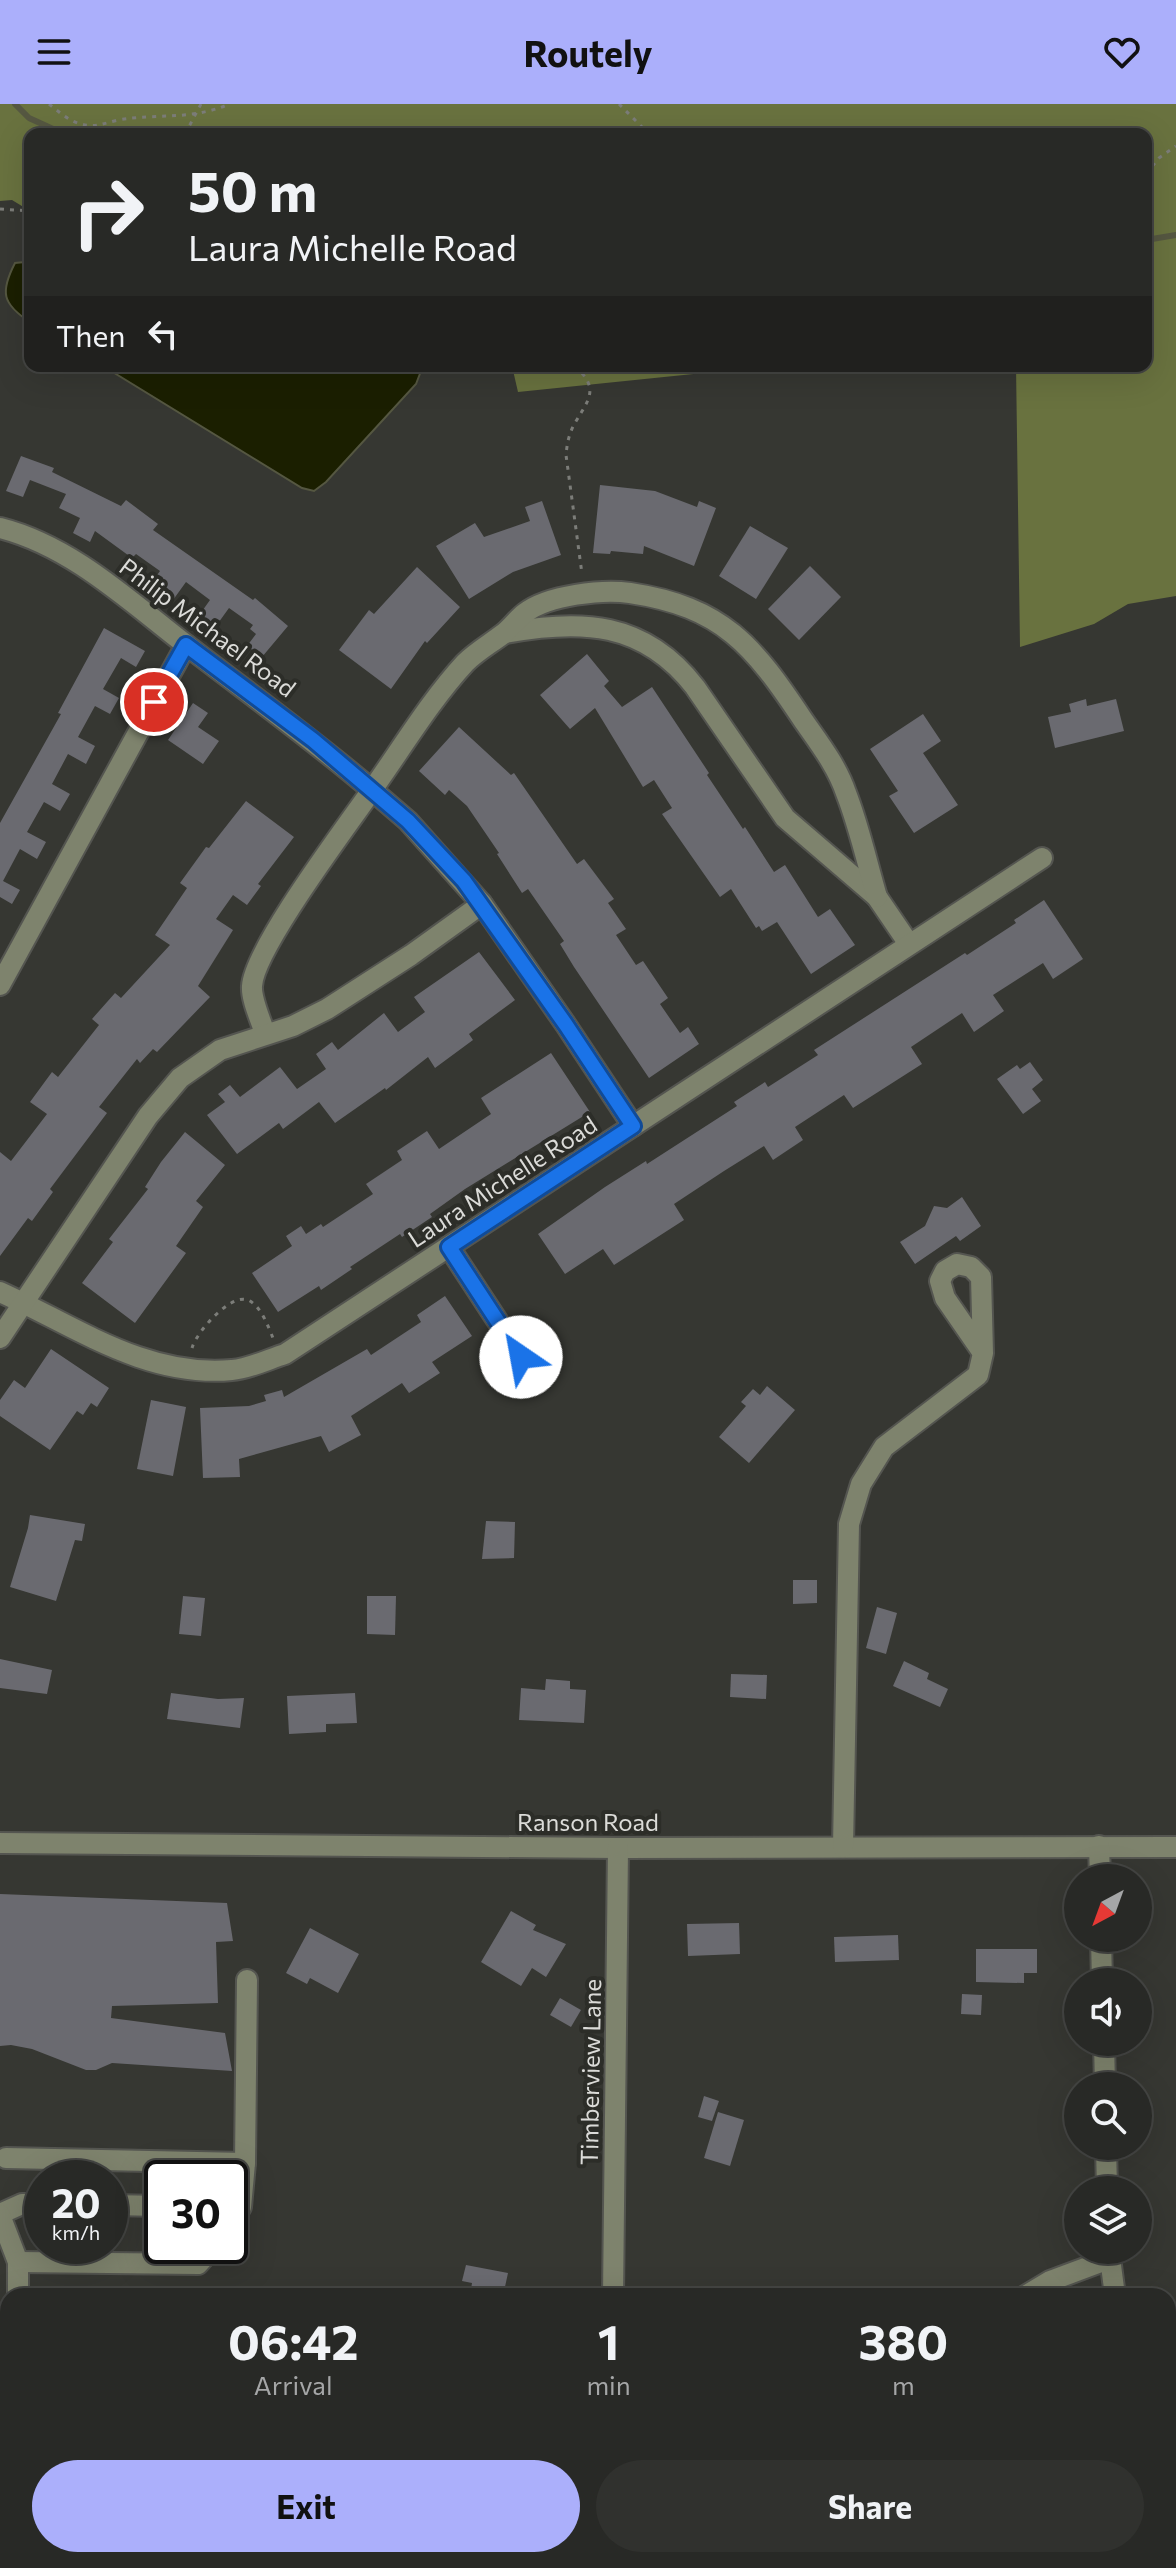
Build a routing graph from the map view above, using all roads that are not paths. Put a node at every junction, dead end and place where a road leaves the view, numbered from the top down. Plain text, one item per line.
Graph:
1 (0, 528) edge
2 (505, 633) junction
3 (186, 645) junction
4 (372, 790) junction
5 (1042, 858) dead end
6 (877, 897) junction
7 (482, 904) junction
8 (909, 944) junction
9 (0, 985) edge
10 (265, 1034) junction
11 (633, 1126) junction
12 (449, 1247) junction
13 (0, 1292) edge
14 (24, 1303) junction
15 (0, 1338) edge
16 (983, 1353) dead end
17 (521, 1357) dead end
18 (0, 1843) edge
19 (1099, 1846) junction
20 (843, 1847) junction
21 (1176, 1847) edge
22 (618, 1848) junction
23 (1100, 1864) edge
24 (247, 1980) dead end
25 (6, 2158) dead end
26 (245, 2160) edge
27 (24, 2162) edge
28 (24, 2204) edge
29 (0, 2215) edge
30 (18, 2262) junction
31 (144, 2263) edge
32 (1087, 2264) edge
33 (1110, 2264) edge
34 (18, 2288) edge
35 (613, 2288) edge
36 (1038, 2288) edge
37 (1114, 2288) edge

1 - 3 street, Philip Michael Road
2 - 4 street
2 - 6 street
2 - 6 street
3 - 4 street, Philip Michael Road
3 - 9 street
4 - 7 street, Philip Michael Road
4 - 10 street
5 - 8 street, Laura Michelle Road
6 - 8 street
7 - 10 street
7 - 11 street, Philip Michael Road
8 - 11 street, Laura Michelle Road
10 - 14 street
11 - 12 street, Laura Michelle Road
12 - 14 street, Laura Michelle Road
12 - 17 street
13 - 14 street, Laura Michelle Road
14 - 15 street
16 - 20 street
18 - 22 street, Ranson Road
19 - 20 street, Ranson Road
19 - 21 street, Ranson Road
19 - 23 street
20 - 22 street, Ranson Road
22 - 35 street, Timberview Lane
24 - 26 street
25 - 27 street
28 - 29 street
29 - 30 street
30 - 31 street
30 - 34 street
32 - 36 street
33 - 37 street

